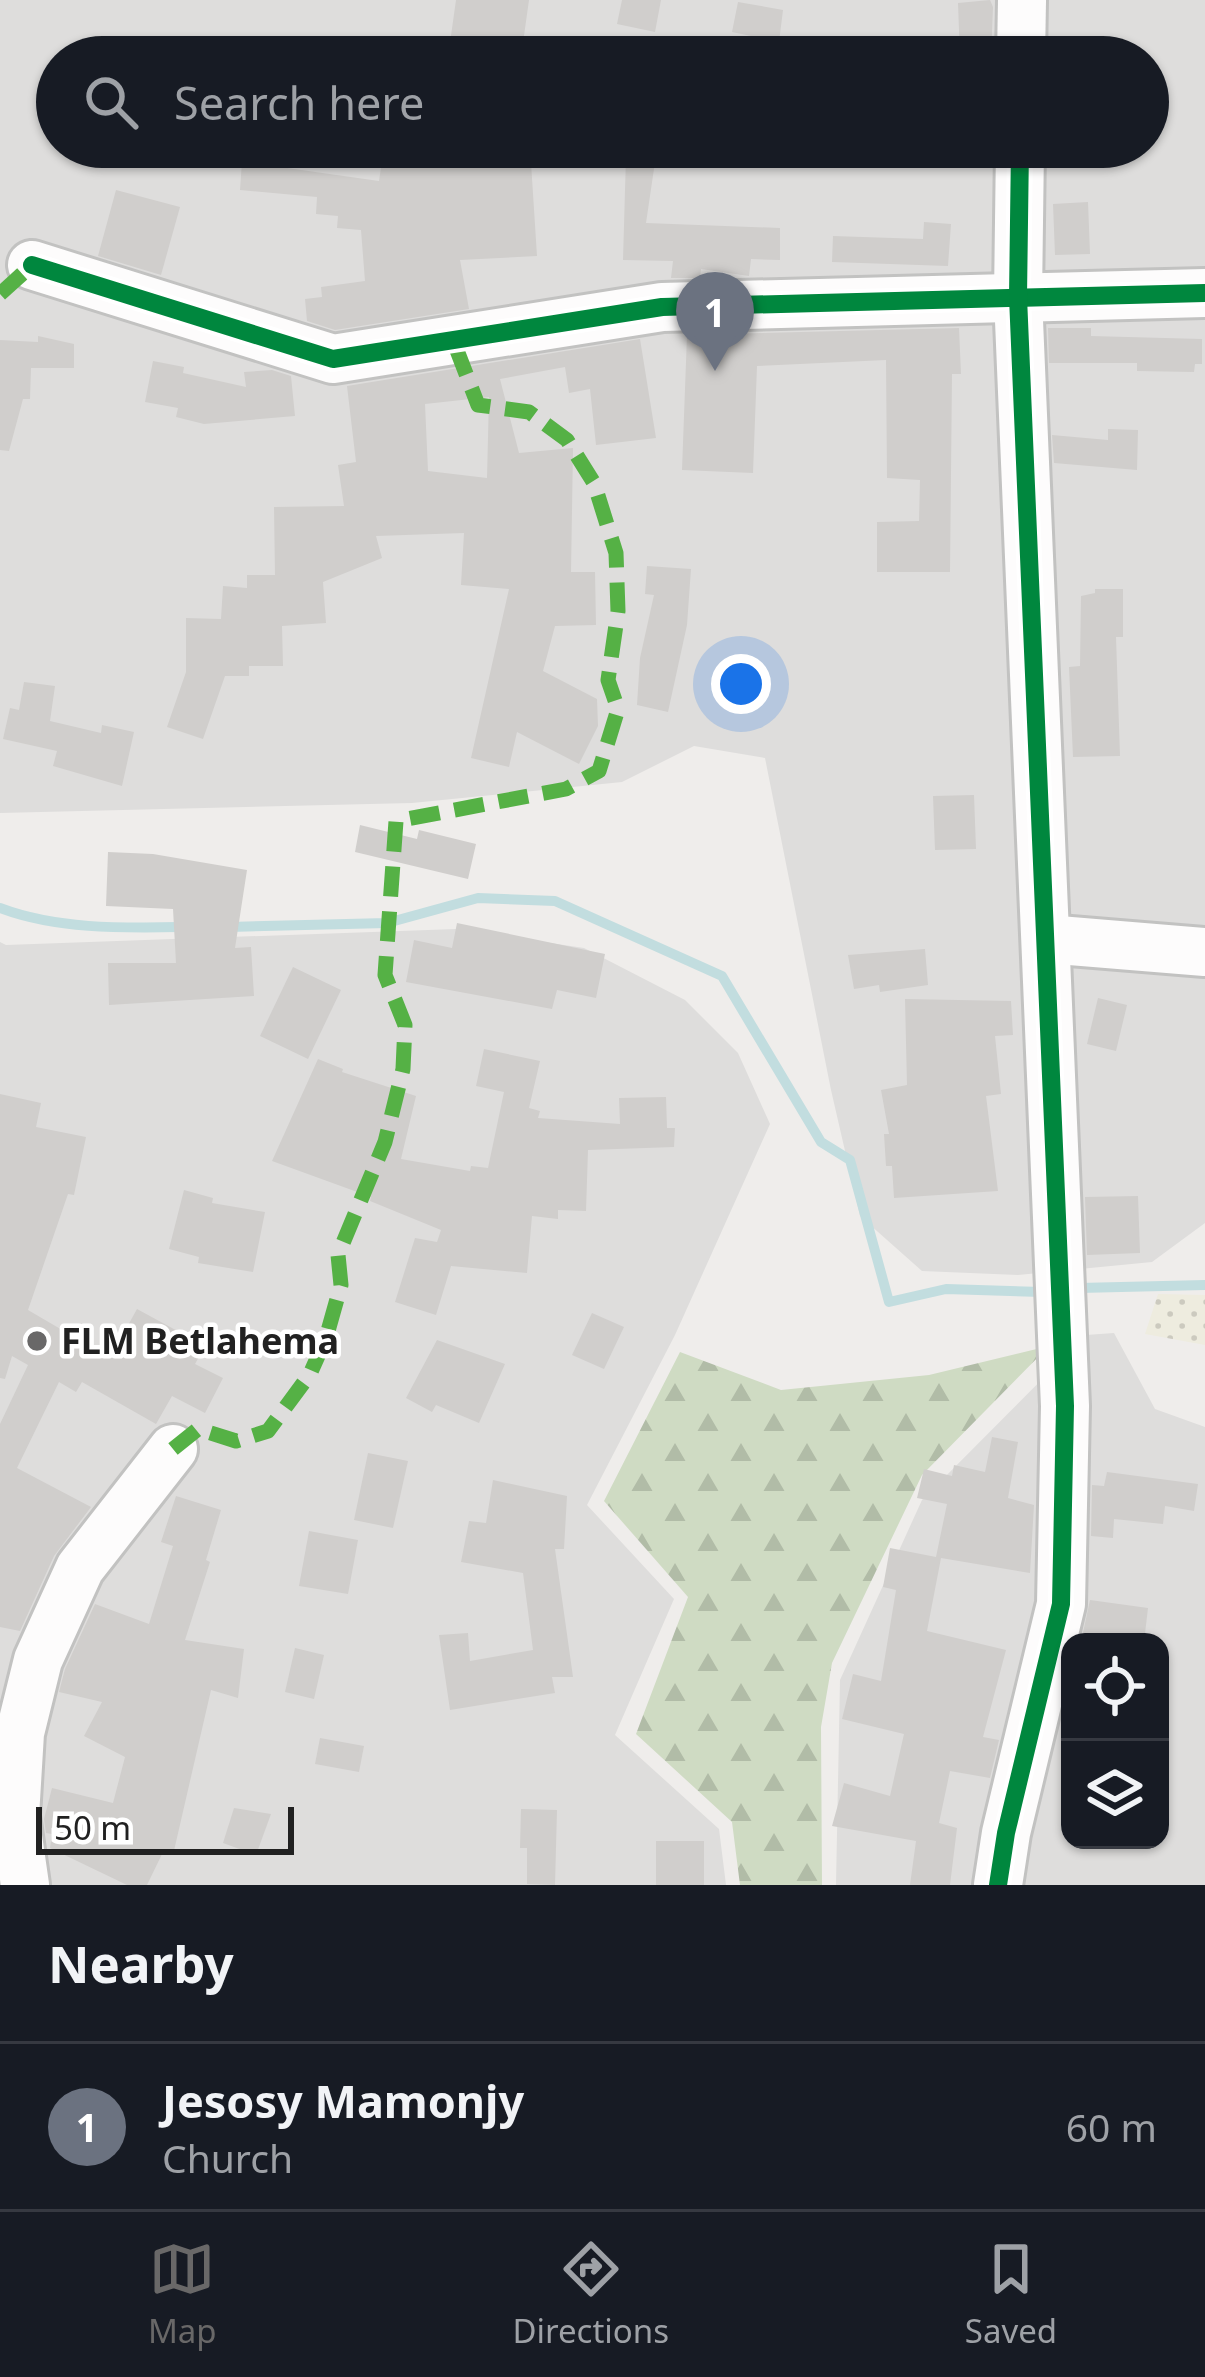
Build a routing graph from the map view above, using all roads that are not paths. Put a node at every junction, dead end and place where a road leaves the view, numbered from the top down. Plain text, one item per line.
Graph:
1 (1022, 0) edge
2 (1021, 36) edge
3 (1020, 168) edge
4 (32, 265) dead end
5 (1205, 293) edge
6 (1018, 297) junction
7 (1046, 939) junction
8 (1205, 952) edge
9 (173, 1449) dead end
10 (25, 1885) edge
11 (998, 1885) edge

1 - 2 street
3 - 6 street
4 - 6 street
5 - 6 street
6 - 7 street
7 - 8 street
7 - 11 street
9 - 10 street

